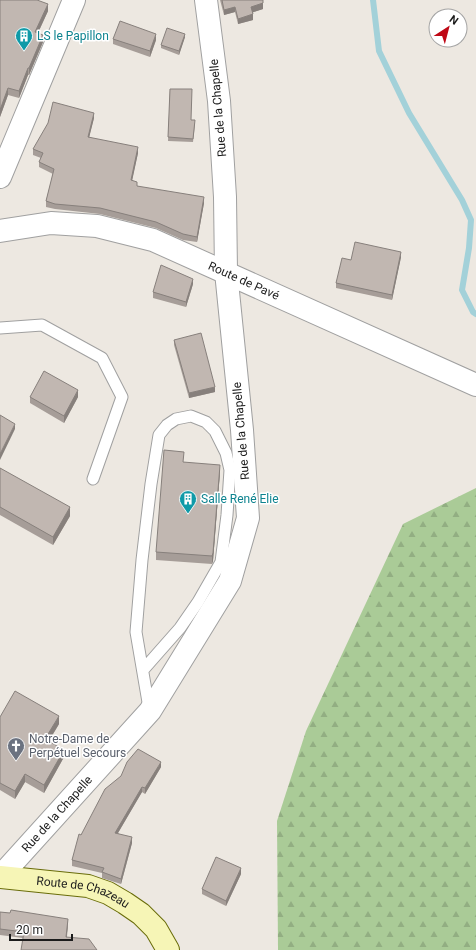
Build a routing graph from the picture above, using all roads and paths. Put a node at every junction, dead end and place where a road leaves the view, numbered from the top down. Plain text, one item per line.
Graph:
1 (74, 0) edge
2 (206, 0) edge
3 (0, 177) edge
4 (0, 231) edge
5 (226, 272) junction
6 (0, 328) edge
7 (476, 385) edge
8 (93, 479) dead end
9 (143, 670) junction
10 (150, 711) junction
11 (0, 877) edge
12 (168, 950) edge

1 - 3 street
2 - 5 street, Rue de la Chapelle
4 - 5 street, Route de Pavé
5 - 7 street, Route de Pavé
5 - 10 street, Rue de la Chapelle
6 - 8 lane
9 - 9 lane
9 - 10 lane
10 - 11 street, Rue de la Chapelle
11 - 12 main road, Route de Chazeau

